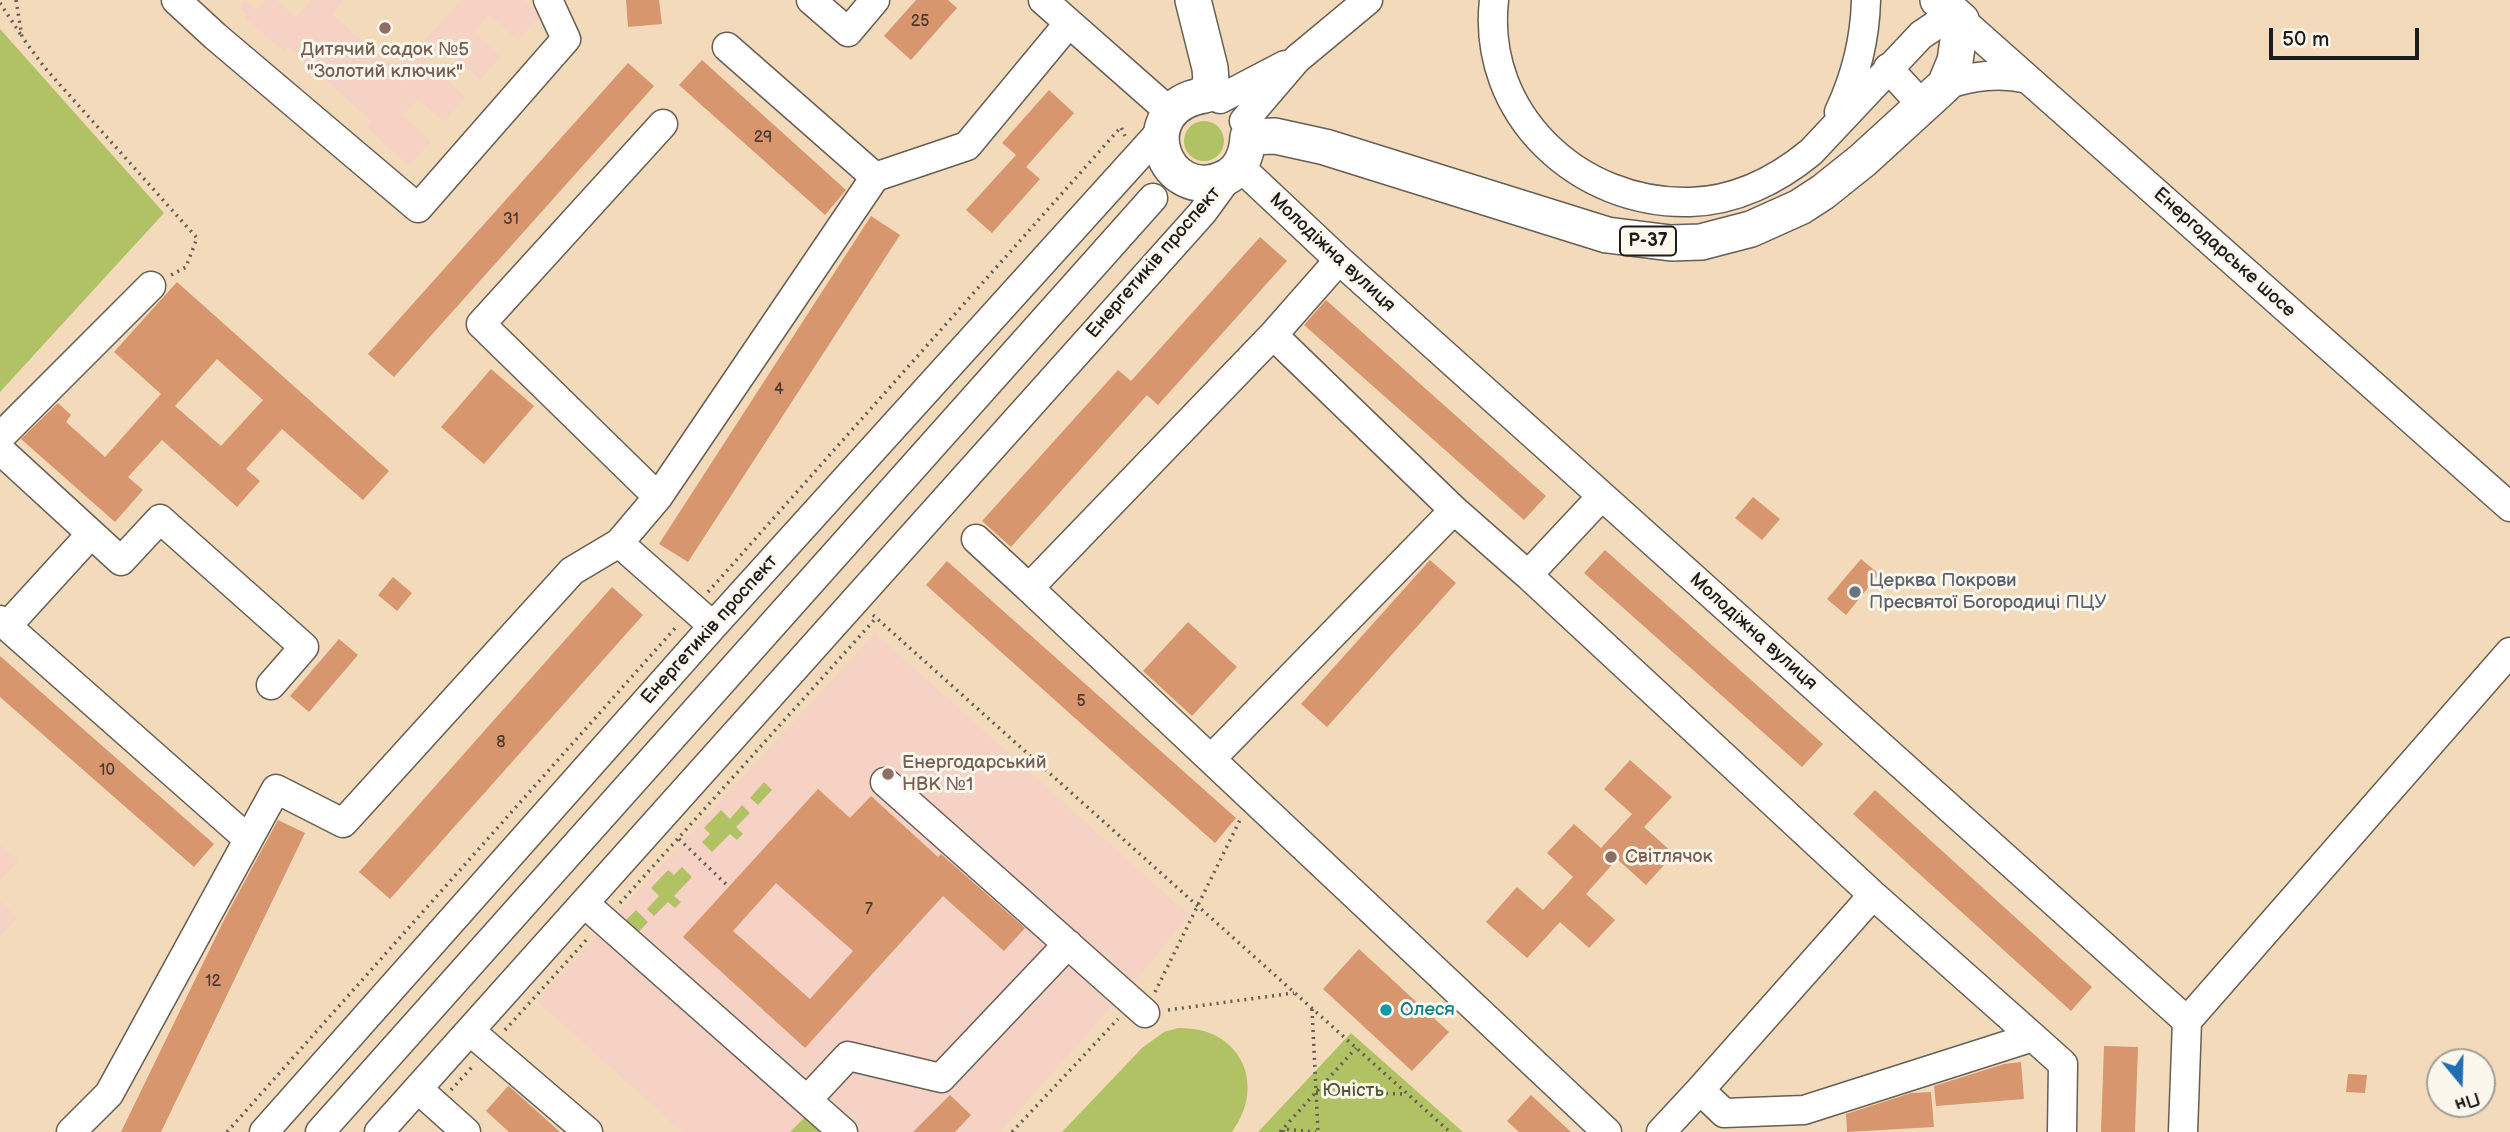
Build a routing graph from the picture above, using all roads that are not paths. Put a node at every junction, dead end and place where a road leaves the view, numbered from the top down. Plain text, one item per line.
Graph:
1 (548, 0) edge
2 (811, 0) edge
3 (875, 0) edge
4 (1043, 0) edge
5 (1193, 0) edge
6 (1368, 0) edge
7 (1494, 0) edge
8 (1866, 0) edge
9 (188, 4) edge
10 (1950, 10) edge
11 (1069, 23) junction
12 (727, 47) dead end
13 (1297, 59) junction
14 (1888, 68) junction
15 (2028, 79) junction
16 (1933, 95) junction
17 (1212, 97) junction
18 (1165, 121) junction
19 (663, 124) dead end
20 (1825, 138) junction
21 (1240, 150) junction
22 (876, 177) junction
23 (1153, 198) dead end
24 (1339, 260) junction
25 (151, 286) road end
26 (1272, 335) junction
27 (0, 438) edge
28 (0, 450) edge
29 (659, 497) junction
30 (1601, 497) junction
31 (2510, 507) edge
32 (1454, 510) junction
33 (91, 534) junction
34 (976, 539) dead end
35 (619, 542) junction
36 (1528, 575) junction
37 (1029, 588) junction
38 (703, 617) junction
39 (3, 623) edge
40 (2510, 652) edge
41 (271, 685) dead end
42 (1211, 760) junction
43 (885, 782) dead end
44 (248, 839) junction
45 (1873, 895) junction
46 (594, 911) junction
47 (1068, 944) junction
48 (1139, 1008) road end
49 (2187, 1021) junction
50 (2033, 1037) junction
51 (480, 1040) junction
52 (418, 1089) junction
53 (1700, 1090) junction
54 (807, 1100) junction
55 (71, 1132) edge
56 (264, 1132) edge
57 (320, 1132) edge
58 (379, 1132) edge
59 (466, 1132) edge
60 (588, 1132) edge
61 (843, 1132) edge
62 (1607, 1132) edge
63 (1661, 1132) edge
64 (2062, 1132) edge
65 (2183, 1132) edge

1 - 9 street
2 - 3 street
4 - 11 street
5 - 17 main road
6 - 13 street
7 - 20 street
8 - 20 street
10 - 14 street
10 - 15 street, Енергодарське шосе
10 - 16 main road, Р-37
11 - 18 street
11 - 22 street
12 - 22 street
13 - 17 street
13 - 21 street, Енергетиків проспект
14 - 16 street
14 - 20 street
15 - 16 street
15 - 31 street, Енергодарське шосе
16 - 21 main road, Р-37
17 - 18 main road
17 - 21 street
18 - 21 main road, Р-37
18 - 38 street, Енергетиків проспект
19 - 29 street
21 - 24 street, Молодіжна вулиця
21 - 46 street, Енергетиків проспект
22 - 29 street
23 - 57 street
24 - 26 street
24 - 30 street, Молодіжна вулиця
25 - 27 street
26 - 32 street
26 - 37 street
28 - 33 street
29 - 35 street
30 - 36 street
30 - 49 street, Молодіжна вулиця
32 - 36 street
32 - 42 street
33 - 39 street
33 - 41 street
34 - 37 street
35 - 38 street
35 - 44 street
36 - 45 street
37 - 42 street
38 - 56 street, Енергетиків проспект
39 - 44 street
40 - 49 street
42 - 62 street
43 - 47 street
44 - 55 street
45 - 50 street
45 - 53 street
46 - 51 street, Енергетиків проспект
46 - 54 street
47 - 48 street
47 - 54 street
49 - 65 street
50 - 53 street
50 - 64 street
51 - 52 street, Енергетиків проспект
51 - 60 street
52 - 58 street, Енергетиків проспект
52 - 59 street
53 - 63 street
54 - 61 street

